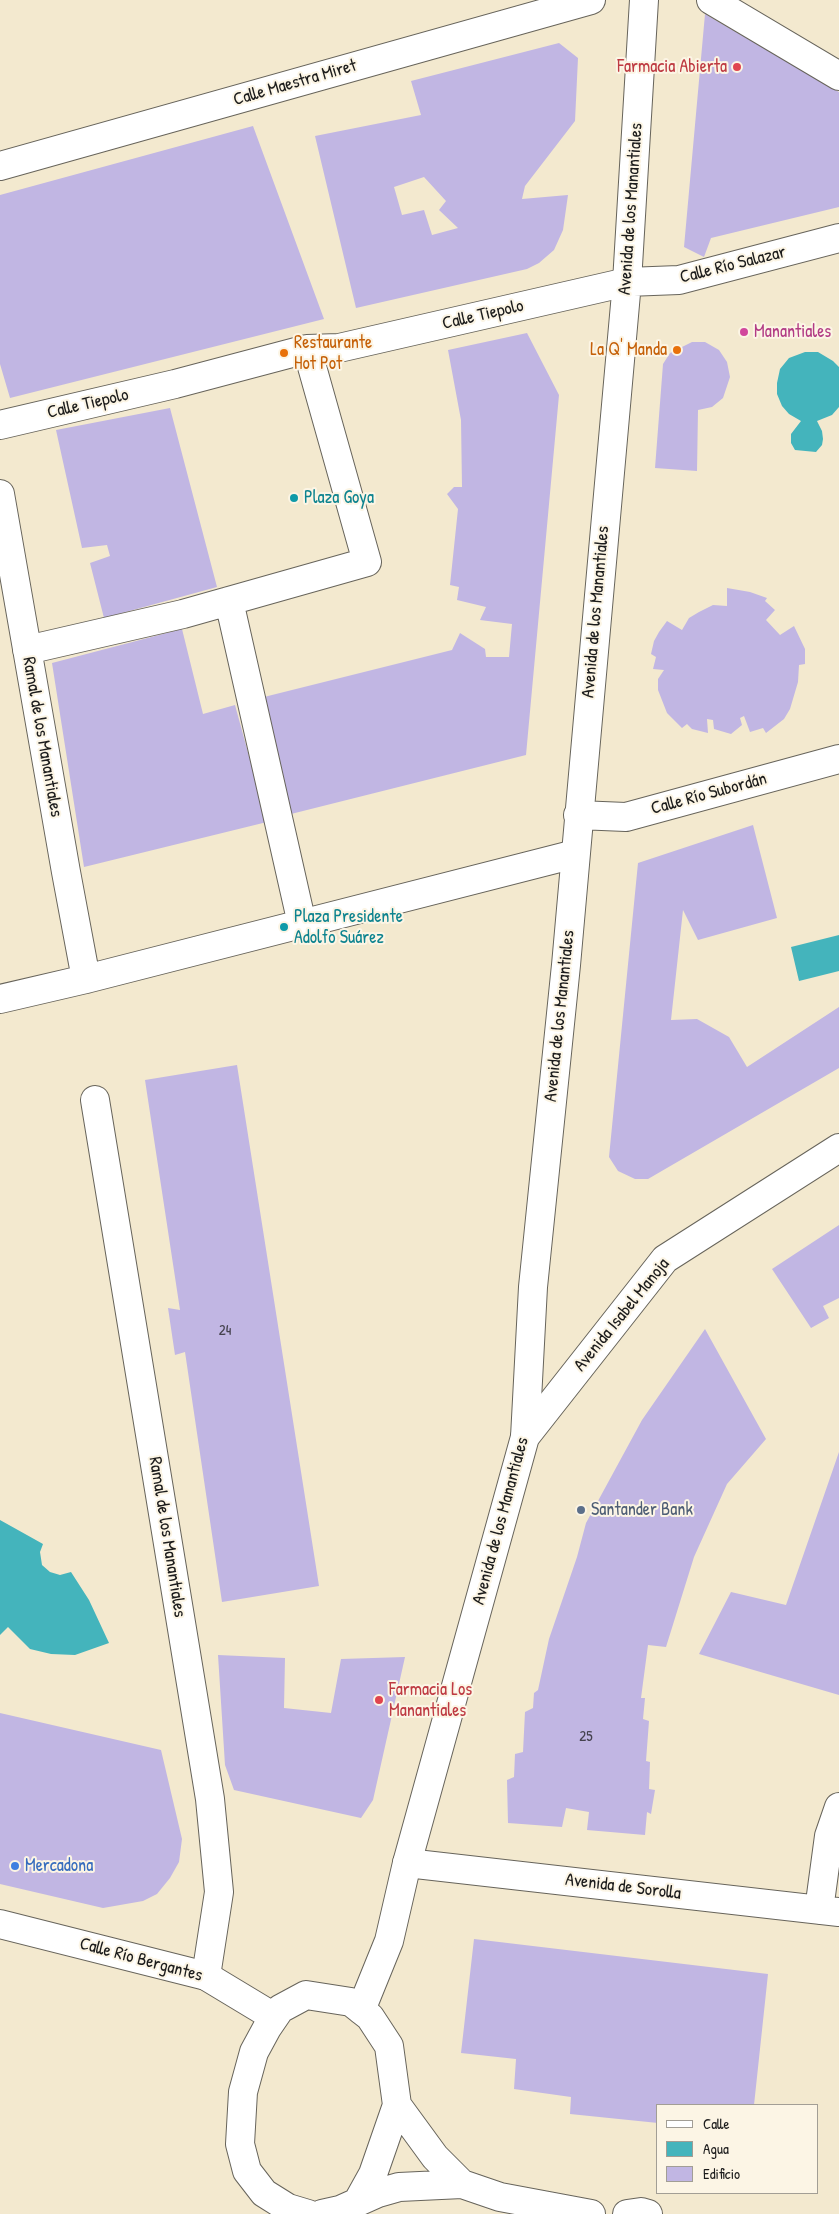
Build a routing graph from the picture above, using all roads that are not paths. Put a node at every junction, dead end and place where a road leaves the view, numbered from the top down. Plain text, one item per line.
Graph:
1 (591, 0) edge
2 (644, 0) edge
3 (711, 0) edge
4 (839, 76) edge
5 (0, 166) edge
6 (839, 238) edge
7 (626, 282) junction
8 (307, 349) junction
9 (0, 425) edge
10 (0, 494) edge
11 (229, 601) junction
12 (27, 650) junction
13 (839, 759) edge
14 (578, 814) junction
15 (575, 854) junction
16 (302, 924) junction
17 (86, 979) junction
18 (0, 999) edge
19 (95, 1100) dead end
20 (839, 1148) edge
21 (525, 1437) junction
22 (839, 1807) edge
23 (407, 1863) junction
24 (829, 1911) edge
25 (0, 1924) edge
26 (206, 1976) junction
27 (361, 2010) junction
28 (274, 2018) junction
29 (397, 2105) junction
30 (462, 2184) junction
31 (270, 2203) edge
32 (340, 2210) edge
33 (308, 2214) edge
34 (591, 2214) edge
35 (627, 2214) edge
36 (648, 2214) edge

1 - 5 street, Calle Maestra Miret
2 - 7 street, Avenida de los Manantiales
3 - 4 street
6 - 7 street, Calle Río Salazar
7 - 8 street, Calle Tiepolo
7 - 14 street, Avenida de los Manantiales
8 - 9 street, Calle Tiepolo
8 - 11 street
10 - 12 street, Ramal de los Manantiales
11 - 12 street
11 - 16 street
12 - 17 street, Ramal de los Manantiales
13 - 14 street, Calle Río Subordán
14 - 15 street, Avenida de los Manantiales
15 - 16 street
15 - 21 street, Avenida de los Manantiales
16 - 17 street
17 - 18 street
19 - 26 street, Ramal de los Manantiales
20 - 21 street, Avenida Isabel Manoja
21 - 23 street, Avenida de los Manantiales
22 - 24 street
23 - 24 street, Avenida de Sorolla
23 - 27 street, Avenida de los Manantiales
25 - 26 street, Calle Río Bergantes
26 - 28 street, Calle Río Bergantes
27 - 28 street
27 - 29 street
28 - 31 street
29 - 30 street
29 - 32 street
30 - 32 street
30 - 34 street
31 - 33 street
35 - 36 street

